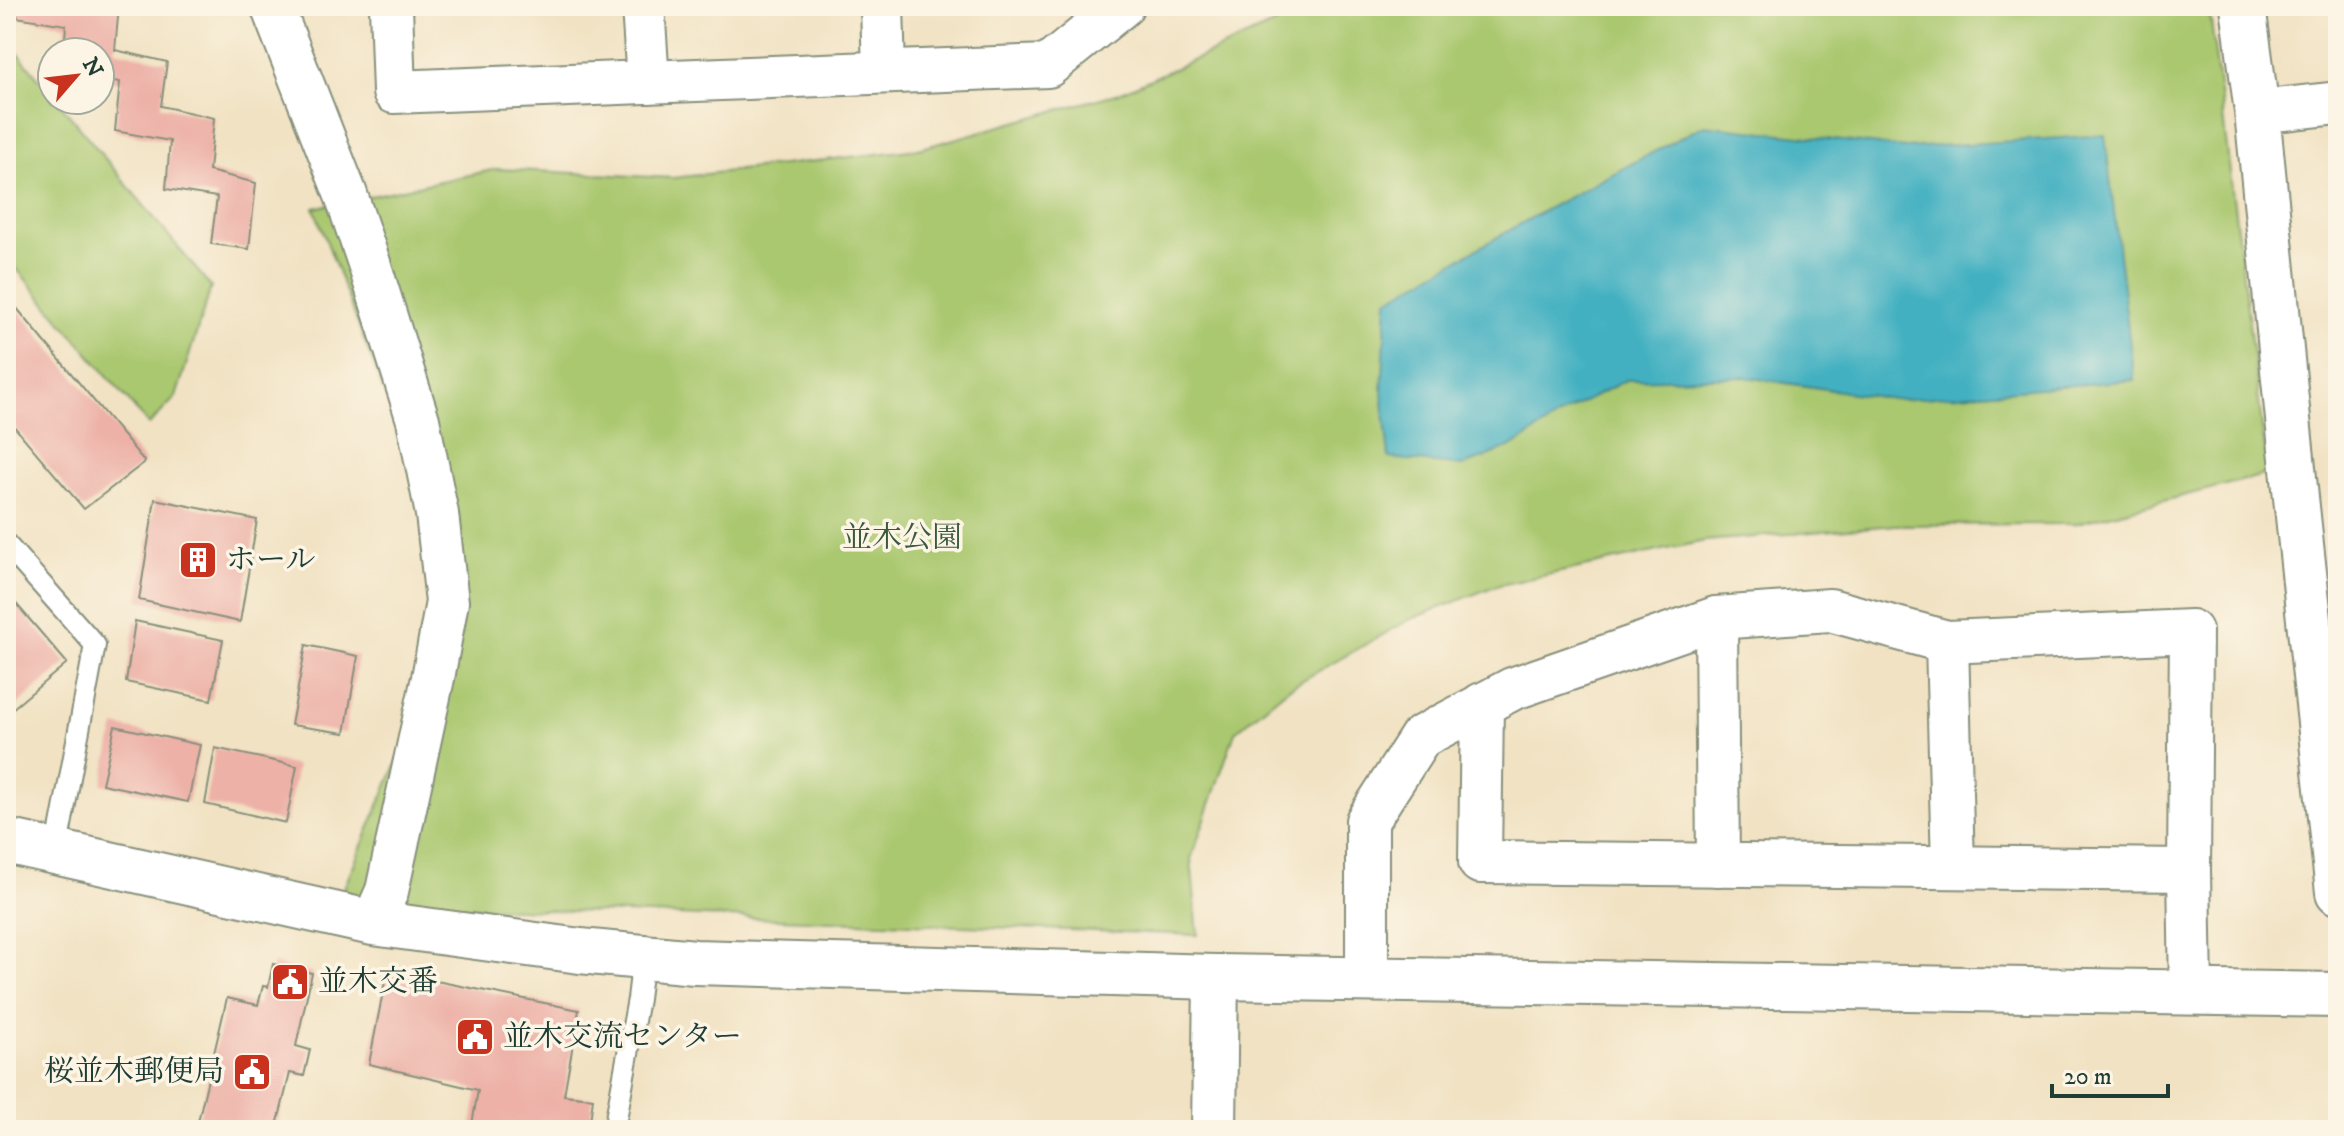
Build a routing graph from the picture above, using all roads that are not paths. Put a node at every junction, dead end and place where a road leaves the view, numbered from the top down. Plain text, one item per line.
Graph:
1 (272, 6) edge
2 (391, 6) edge
3 (643, 6) edge
4 (882, 6) edge
5 (1122, 6) edge
6 (2243, 6) edge
7 (884, 72) junction
8 (648, 82) junction
9 (2338, 103) edge
10 (2257, 112) junction
11 (6, 544) edge
12 (1716, 618) junction
13 (1947, 642) junction
14 (1482, 704) junction
15 (6, 841) edge
16 (56, 852) junction
17 (1718, 865) junction
18 (1953, 867) junction
19 (2189, 870) junction
20 (2338, 892) edge
21 (373, 923) junction
22 (643, 957) junction
23 (1216, 977) junction
24 (1367, 979) junction
25 (2191, 993) junction
26 (2338, 995) edge
27 (614, 1130) edge
28 (1214, 1130) edge

1 - 21 street
2 - 8 street
3 - 8 street
4 - 7 street
5 - 7 street
6 - 10 street
7 - 8 street
9 - 10 street
10 - 20 street
11 - 16 lane
12 - 13 street
12 - 14 street
12 - 17 street
13 - 18 street
13 - 19 street
14 - 17 street
14 - 24 street
15 - 16 street
16 - 21 street
17 - 18 street
18 - 19 street
19 - 25 street
21 - 22 street
22 - 23 street
22 - 27 lane
23 - 24 street
23 - 28 street
24 - 25 street
25 - 26 street

